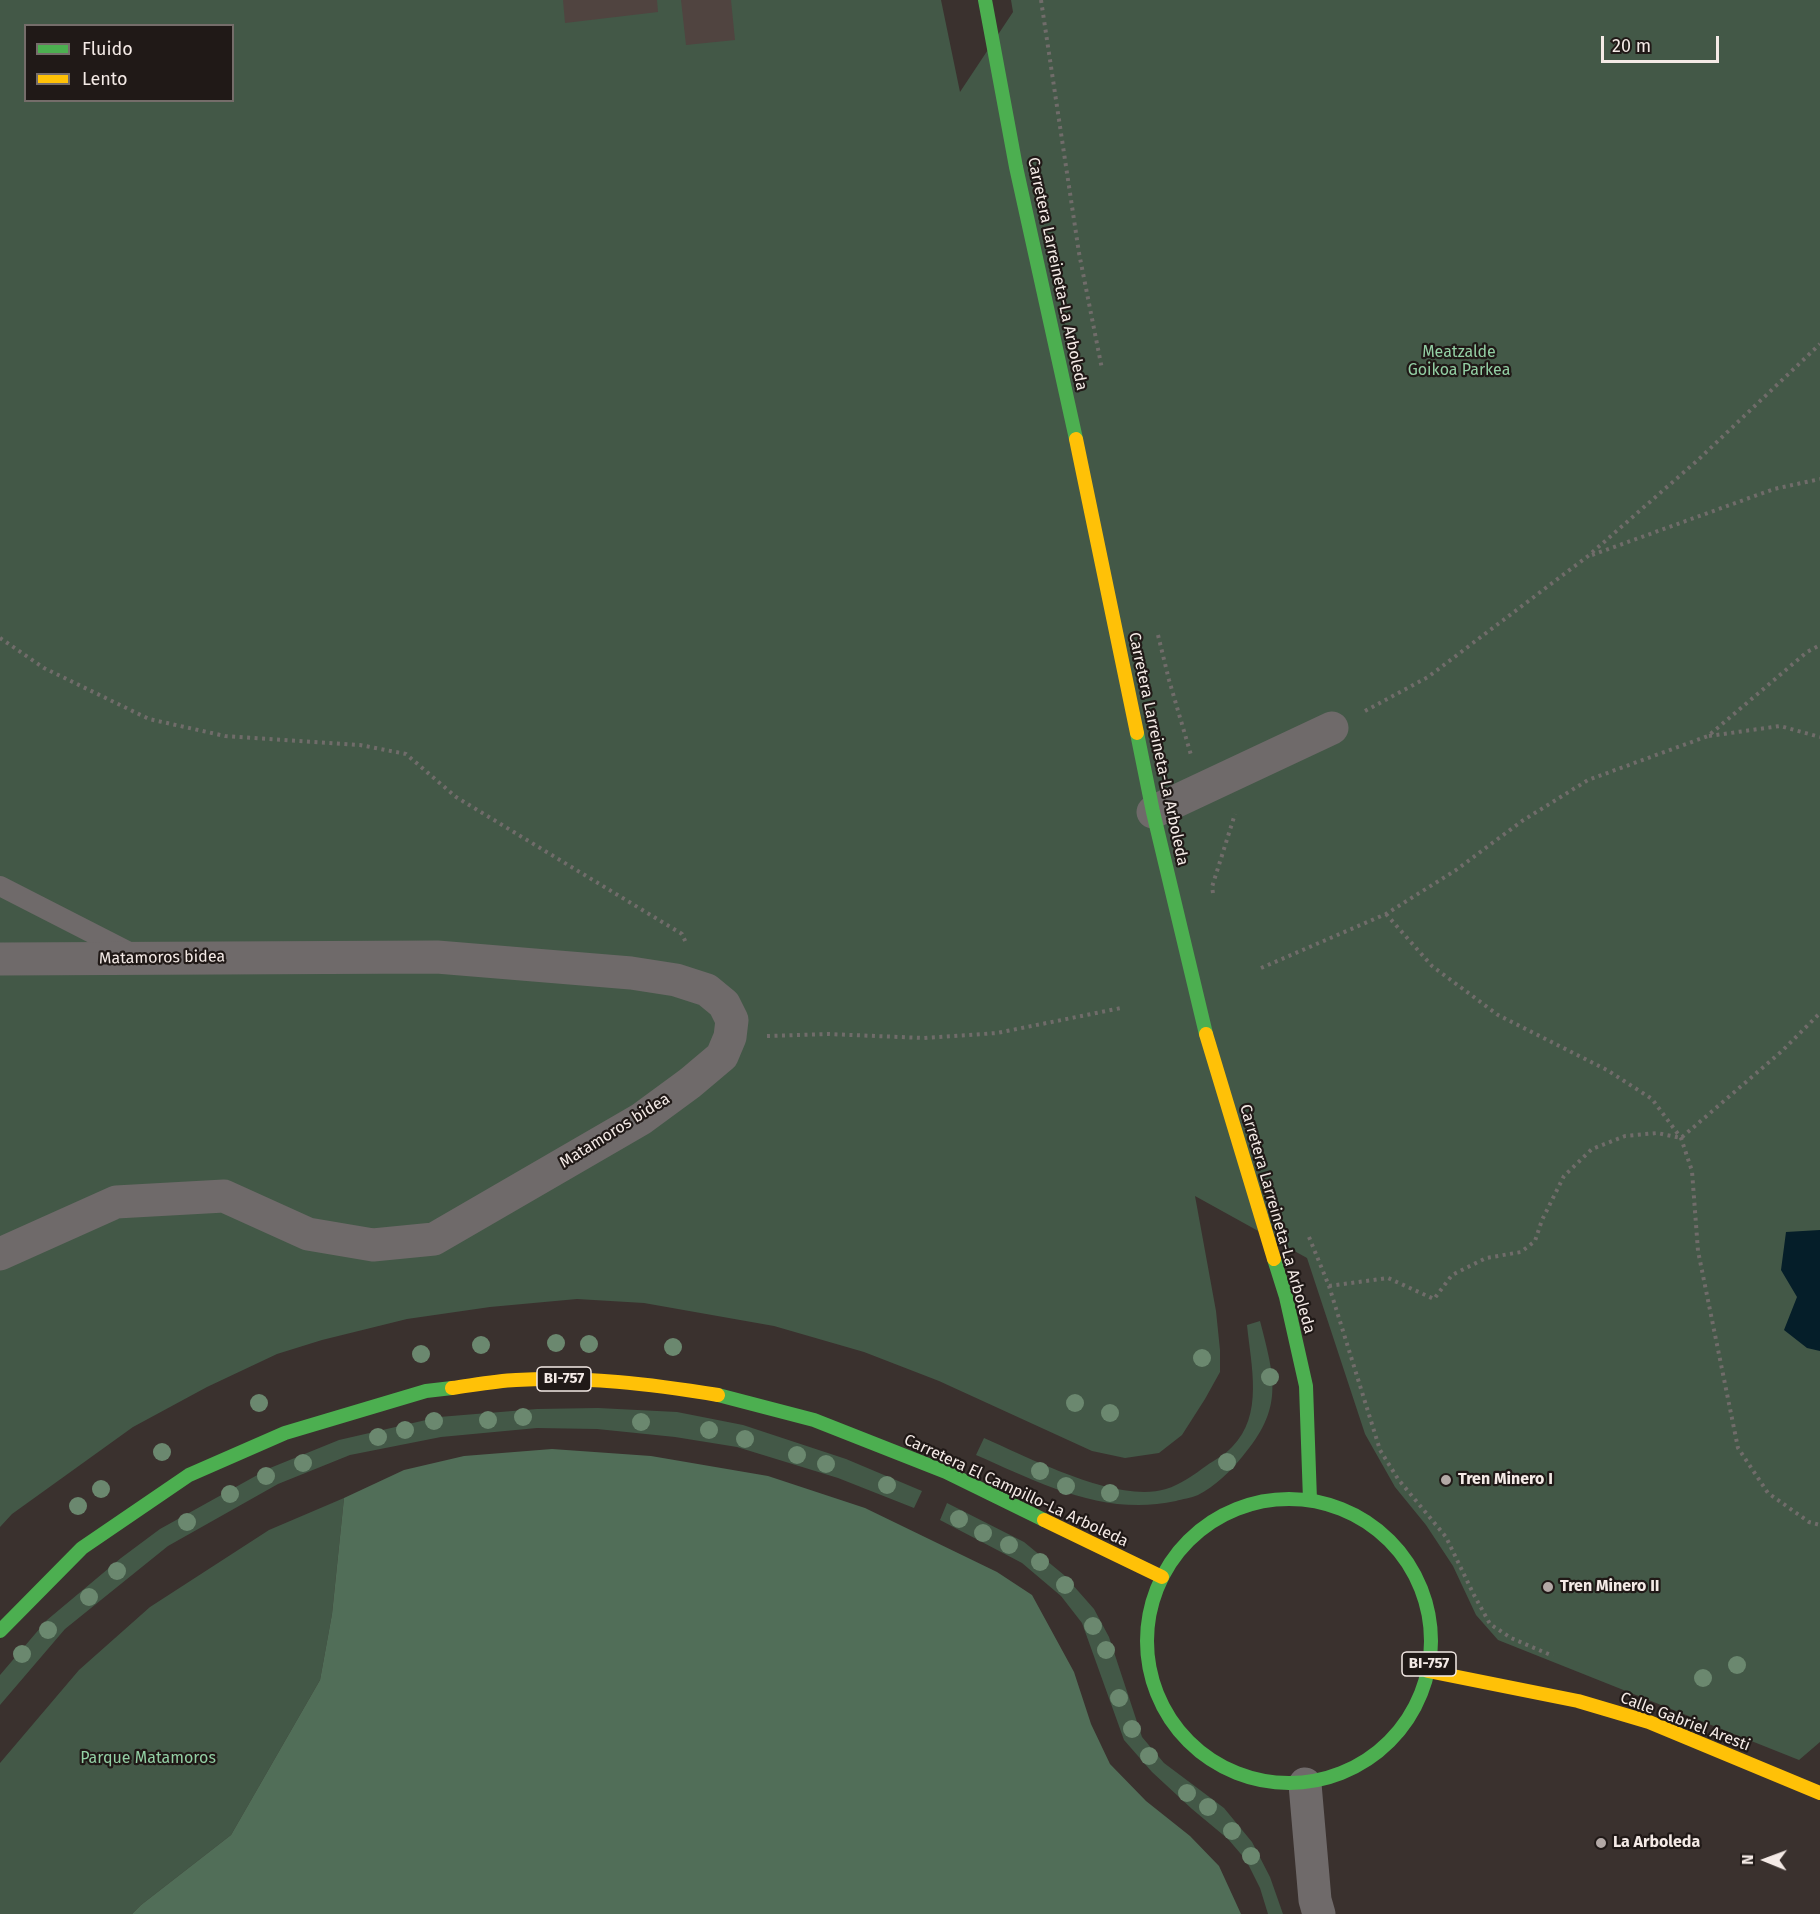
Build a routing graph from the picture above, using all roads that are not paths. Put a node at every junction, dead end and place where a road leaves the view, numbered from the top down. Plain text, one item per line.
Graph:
1 (985, 0) edge
2 (1332, 728) road end
3 (1153, 812) junction
4 (0, 886) edge
5 (0, 959) edge
6 (143, 959) junction
7 (0, 1254) edge
8 (1310, 1500) junction
9 (1162, 1577) junction
10 (0, 1630) edge
11 (1428, 1671) junction
12 (1305, 1784) junction
13 (1820, 1793) edge
14 (1319, 1914) edge

1 - 3 main road, Carretera Larreineta-La Arboleda
2 - 3 street
3 - 8 main road, Carretera Larreineta-La Arboleda
4 - 6 lane
5 - 6 street, Matamoros bidea
6 - 7 street, Matamoros bidea
8 - 9 main road, BI-757
8 - 11 main road, BI-757
9 - 10 main road, Carretera El Campillo-La Arboleda / BI-757
9 - 12 main road, BI-757
11 - 12 main road, BI-757
11 - 13 main road, Calle Gabriel Aresti
12 - 14 street

